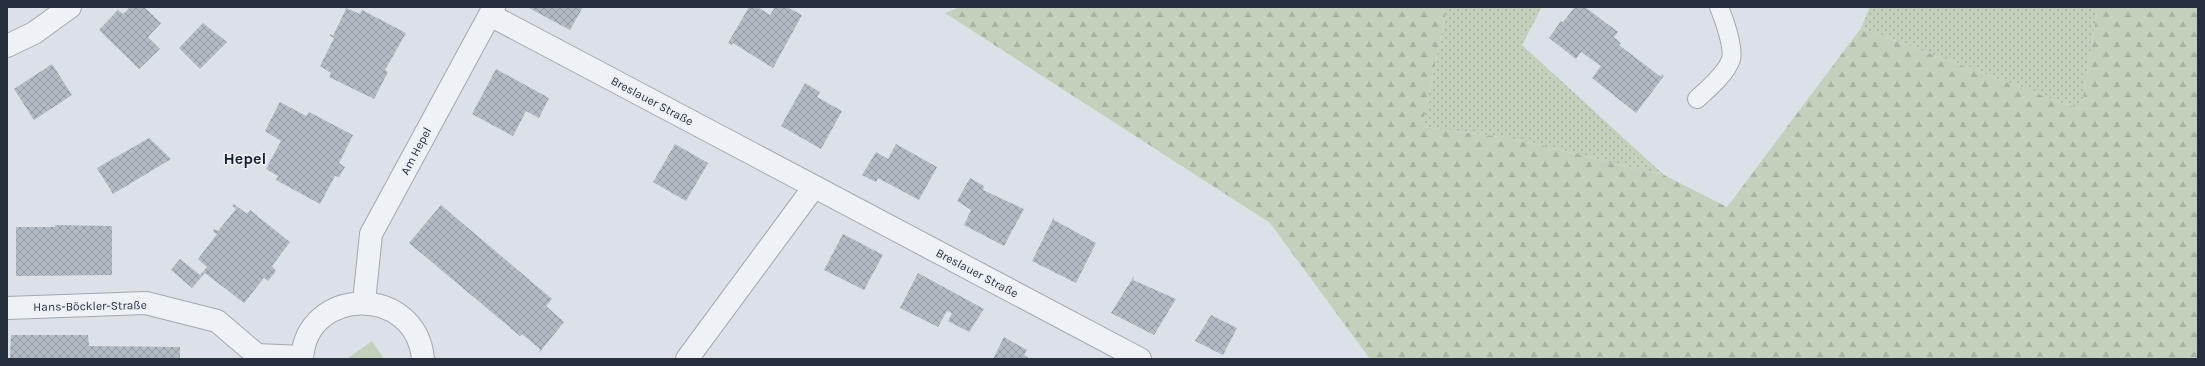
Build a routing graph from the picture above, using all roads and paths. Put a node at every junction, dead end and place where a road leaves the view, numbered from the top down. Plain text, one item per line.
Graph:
1 (70, 7) edge
2 (1719, 7) edge
3 (492, 11) edge
4 (7, 46) edge
5 (1697, 99) dead end
6 (814, 187) junction
7 (364, 302) junction
8 (7, 308) edge
9 (256, 357) edge
10 (302, 358) edge
11 (423, 359) edge
12 (687, 359) edge
13 (1140, 359) edge

1 - 4 street
2 - 5 lane
3 - 6 street, Breslauer Straße
3 - 7 street, Am Hepel
6 - 12 street
6 - 13 street, Breslauer Straße
7 - 10 street
7 - 11 street
8 - 9 street, Hans-Böckler-Straße
9 - 10 street, Hans-Böckler-Straße

